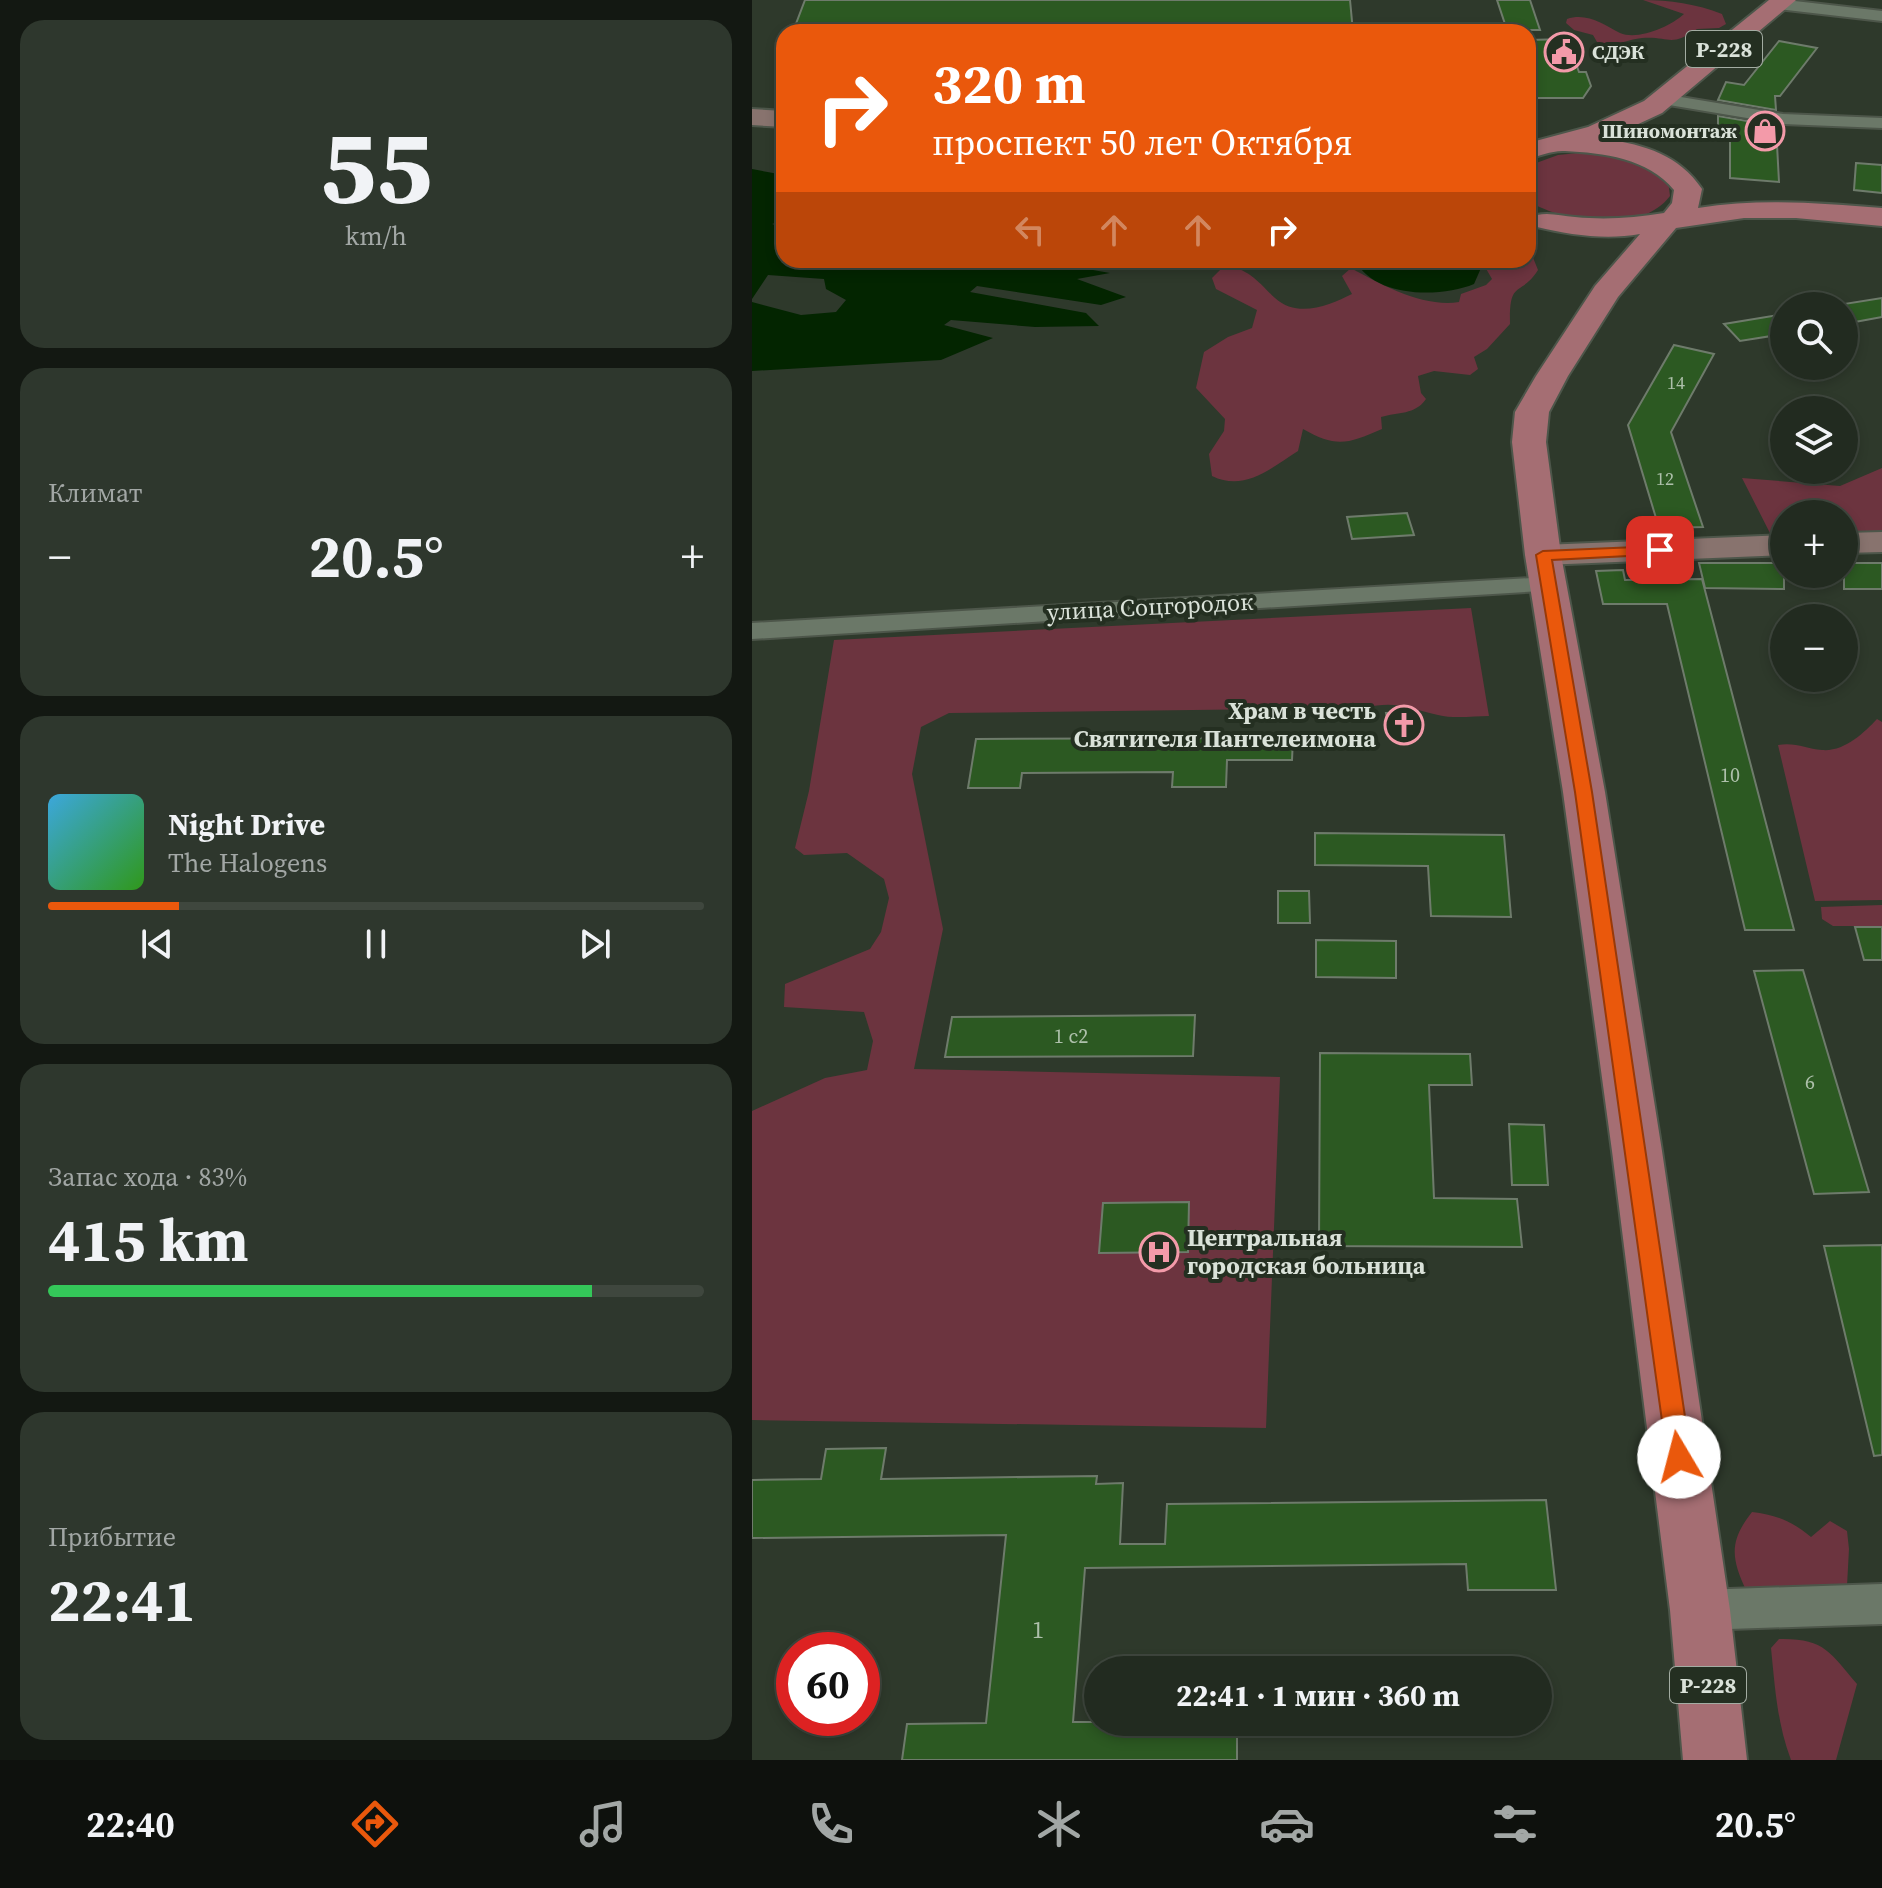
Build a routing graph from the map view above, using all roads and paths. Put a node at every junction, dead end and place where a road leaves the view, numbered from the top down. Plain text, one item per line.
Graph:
1 (1781, 2) edge
2 (1882, 16) edge
3 (1658, 103) junction
4 (752, 117) edge
5 (776, 118) edge
6 (1882, 123) edge
7 (1541, 148) edge
8 (1673, 170) junction
9 (1796, 209) junction
10 (1537, 217) edge
11 (1882, 217) edge
12 (1670, 220) junction
13 (1606, 292) junction
14 (1882, 542) edge
15 (1858, 543) edge
16 (1770, 546) edge
17 (1546, 570) junction
18 (752, 631) edge
19 (1882, 1604) edge
20 (1700, 1610) junction
21 (1715, 1760) edge

1 - 2 street
1 - 3 main road, Р-228
3 - 6 street
3 - 7 main road, Р-228
3 - 8 main road, Р-228
4 - 5 street
7 - 8 main road, Р-228
8 - 9 main road, Р-228
8 - 12 main road, Р-228
9 - 11 main road, Р-228
9 - 12 main road, Р-228
10 - 12 main road, Р-228
10 - 13 main road, Р-228
12 - 13 main road, Р-228
13 - 17 main road, Р-228
14 - 15 street
16 - 17 street
17 - 18 street, улица Соцгородок
17 - 20 main road, Р-228
19 - 20 street
20 - 21 main road, Р-228

